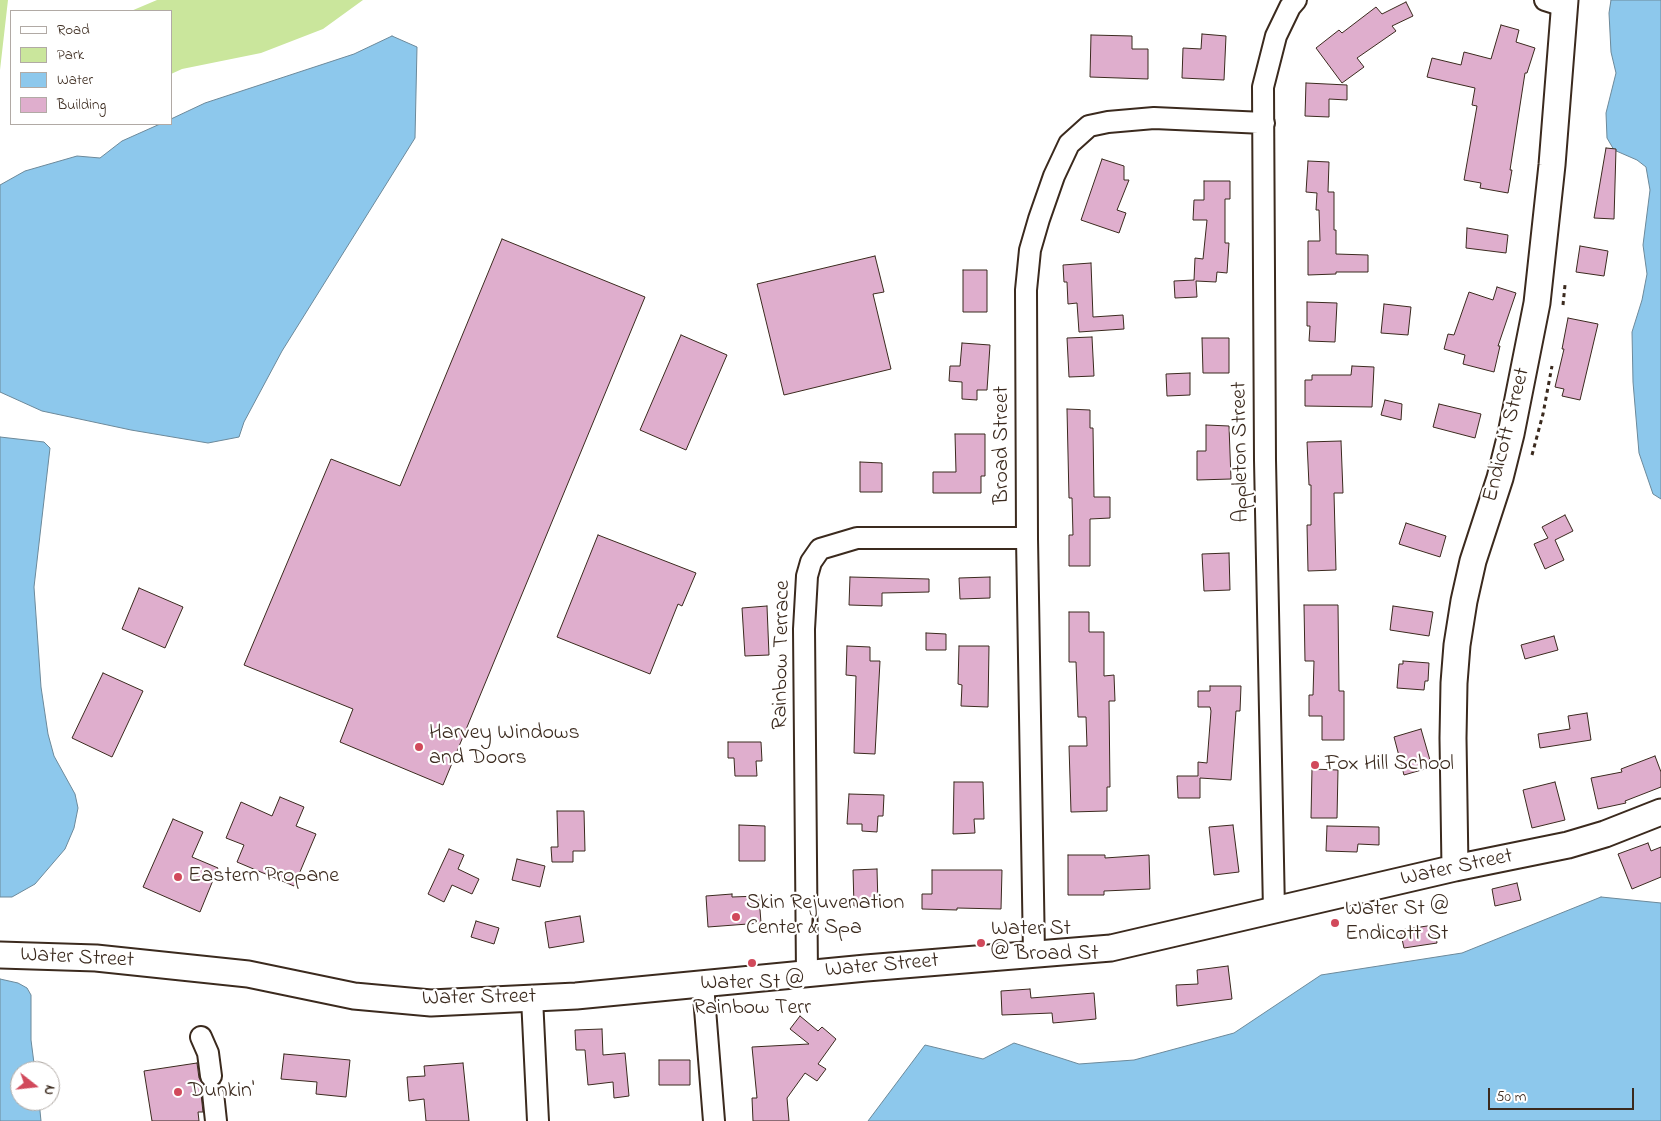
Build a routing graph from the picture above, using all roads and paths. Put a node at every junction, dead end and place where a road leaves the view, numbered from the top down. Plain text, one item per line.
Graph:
1 (1296, 0) edge
2 (1558, 2) edge
3 (1264, 124) junction
4 (1565, 285) dead end
5 (1563, 305) dead end
6 (1552, 366) dead end
7 (1532, 455) dead end
8 (1027, 538) junction
9 (1661, 812) edge
10 (1455, 868) junction
11 (1274, 911) junction
12 (1034, 954) junction
13 (0, 955) edge
14 (806, 974) junction
15 (703, 984) junction
16 (532, 998) junction
17 (200, 1037) dead end
18 (216, 1121) edge
19 (538, 1121) edge
20 (714, 1121) edge

1 - 3 street, Appleton Street
2 - 10 main road, Endicott Street
3 - 8 street, Broad Street
3 - 11 street, Appleton Street
4 - 5 path
6 - 7 path
8 - 12 street, Broad Street
8 - 14 street, Rainbow Terrace
9 - 10 main road, Water Street
10 - 11 main road, Water Street
11 - 12 main road, Water Street
12 - 14 main road, Water Street
13 - 16 main road, Water Street
14 - 15 main road, Water Street
15 - 16 main road, Water Street
15 - 20 street
16 - 19 street
17 - 18 street

